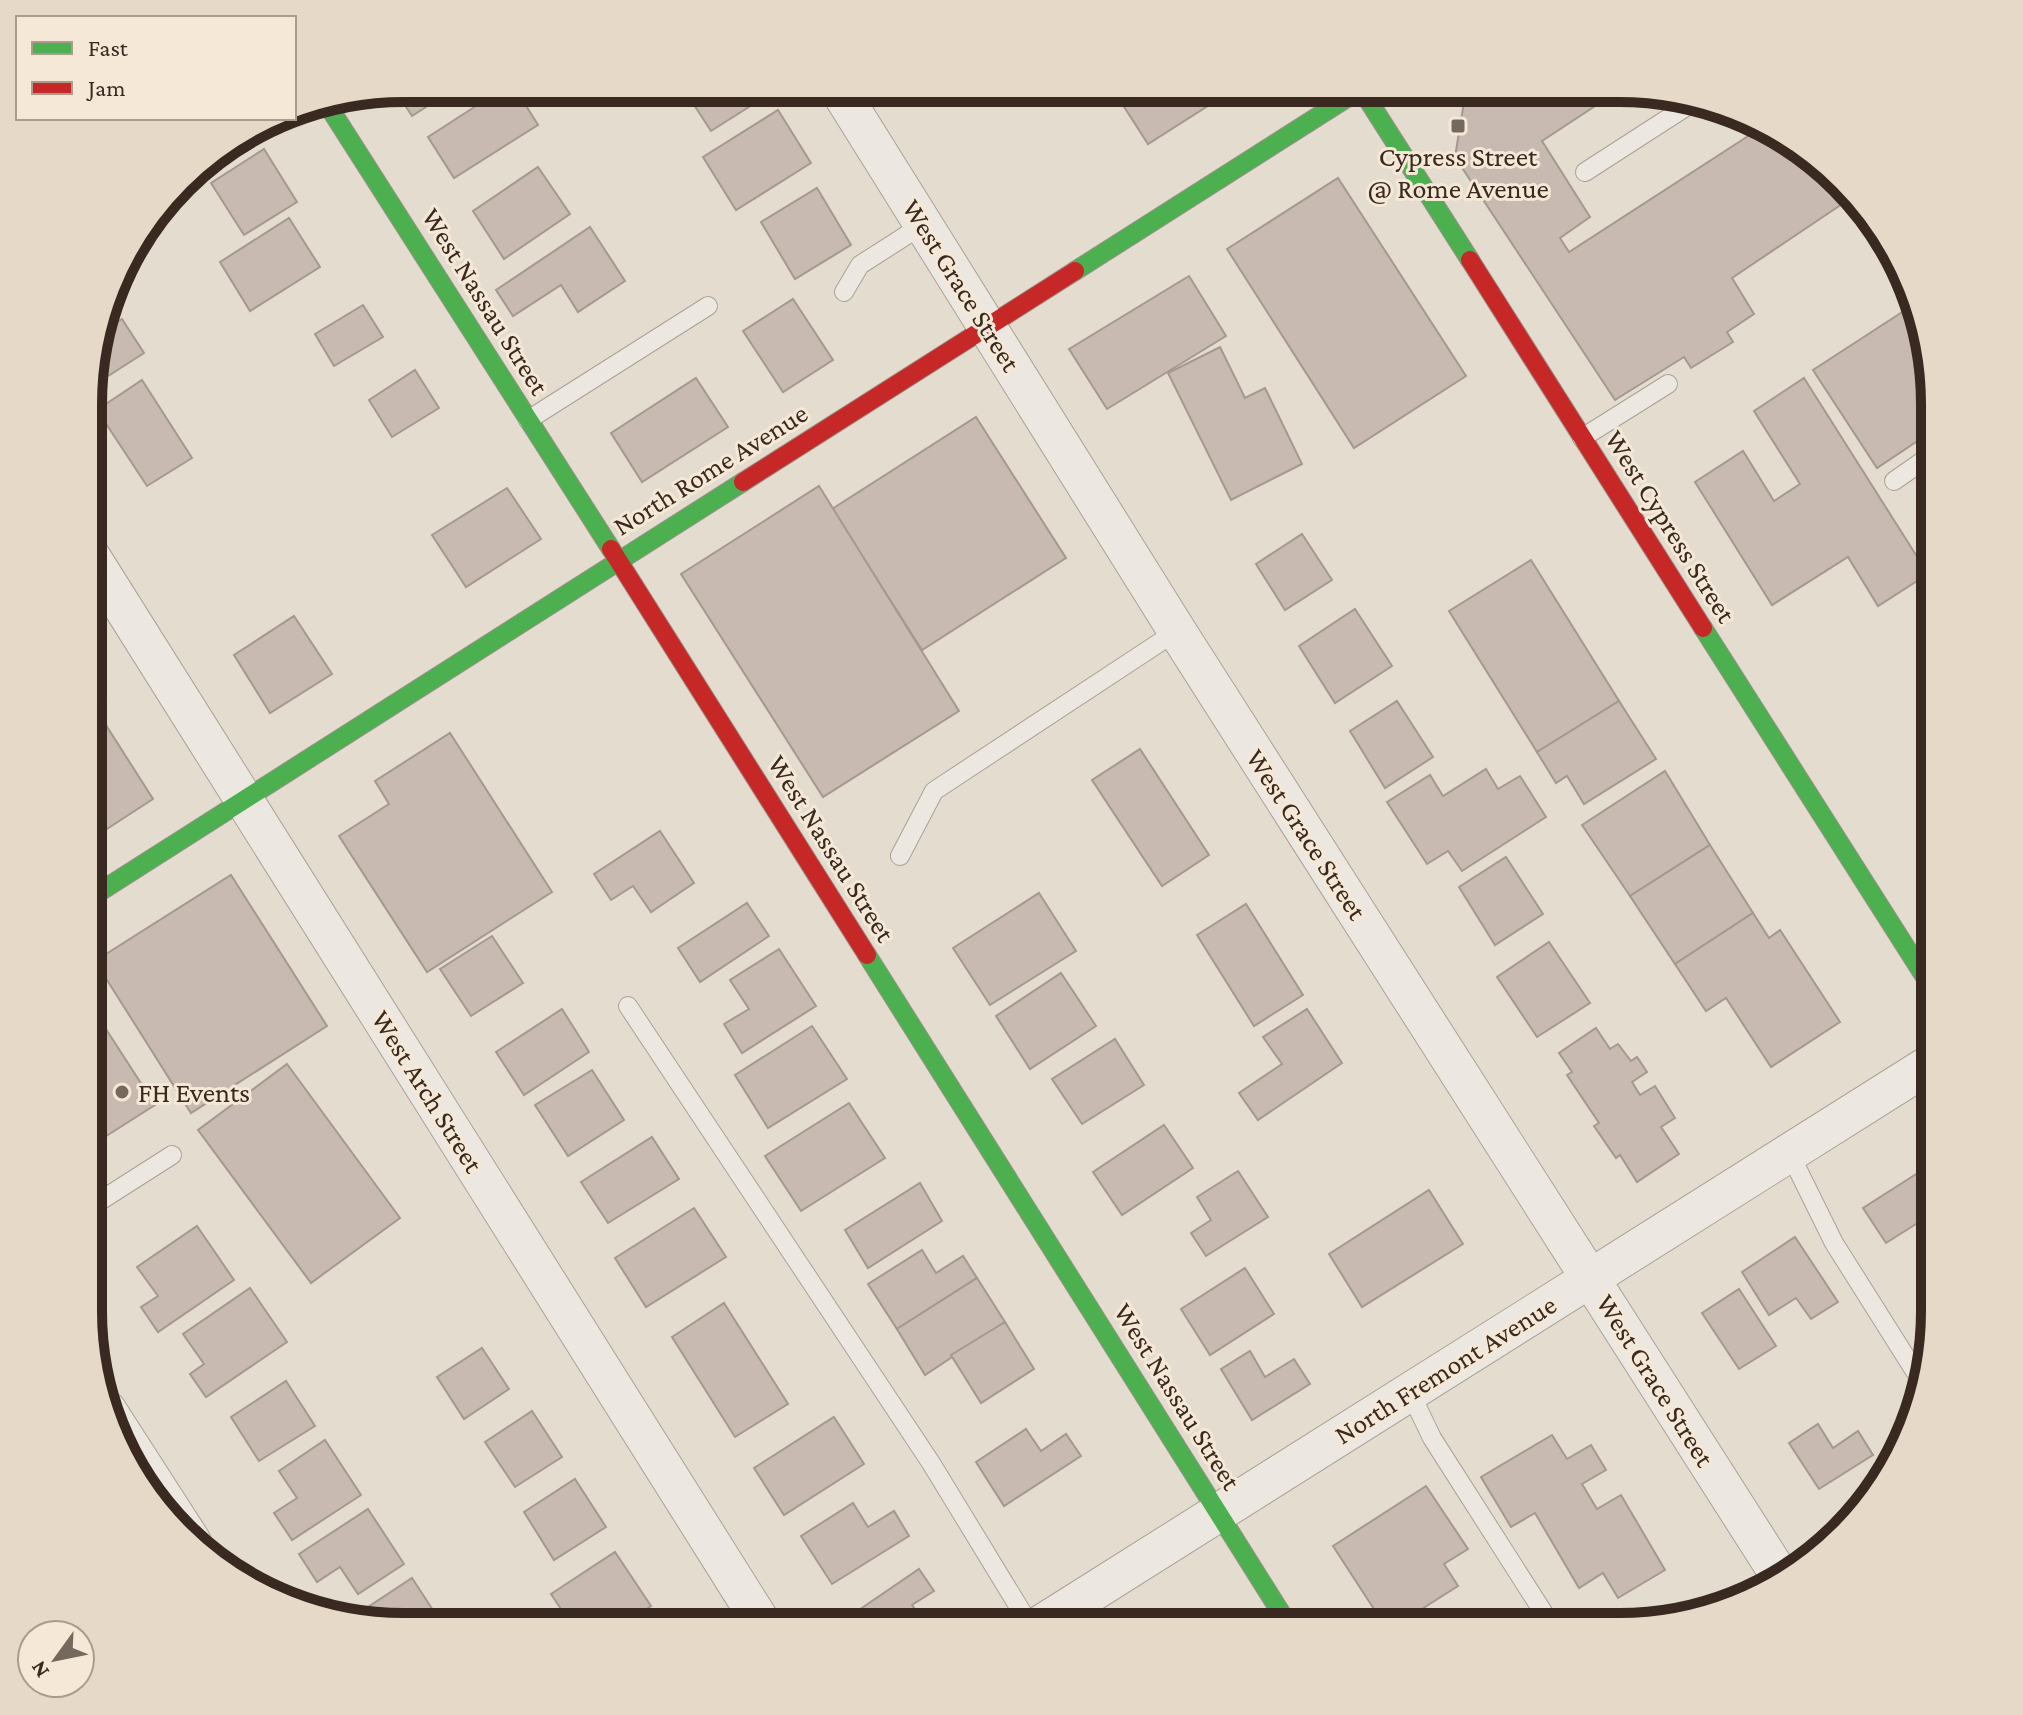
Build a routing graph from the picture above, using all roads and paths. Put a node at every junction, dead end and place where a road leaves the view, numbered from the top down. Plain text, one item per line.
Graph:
1 (847, 102) edge
2 (1341, 102) edge
3 (1369, 102) edge
4 (1683, 109) edge
5 (331, 111) edge
6 (1585, 172) dead end
7 (924, 224) junction
8 (844, 292) dead end
9 (708, 306) dead end
10 (988, 326) junction
11 (1668, 384) dead end
12 (528, 420) junction
13 (1582, 438) junction
14 (1921, 462) edge
15 (1894, 481) dead end
16 (618, 560) junction
17 (102, 574) edge
18 (1177, 631) junction
19 (245, 798) junction
20 (900, 856) dead end
21 (102, 890) edge
22 (1921, 971) edge
23 (628, 1006) dead end
24 (1921, 1070) edge
25 (1789, 1152) junction
26 (172, 1155) dead end
27 (102, 1200) edge
28 (1590, 1277) junction
29 (1915, 1371) edge
30 (1410, 1392) junction
31 (1218, 1513) junction
32 (1776, 1569) edge
33 (755, 1613) edge
34 (1022, 1613) edge
35 (1059, 1613) edge
36 (1281, 1613) edge
37 (1544, 1613) edge

1 - 7 street, West Grace Street
2 - 10 street, North Rome Avenue
3 - 13 street, West Cypress Street
4 - 6 lane
5 - 12 street, West Nassau Street
7 - 8 lane
7 - 10 street, West Grace Street
9 - 12 lane
10 - 16 street, North Rome Avenue
10 - 18 street, West Grace Street
11 - 13 lane
12 - 16 street, West Nassau Street
13 - 22 street, West Cypress Street
14 - 15 lane
16 - 19 street, North Rome Avenue
16 - 31 street, West Nassau Street
17 - 19 street, West Arch Street
18 - 20 lane
18 - 28 street, West Grace Street
19 - 21 street, North Rome Avenue
19 - 33 street, West Arch Street
23 - 34 lane
24 - 25 street, North Fremont Avenue
25 - 28 street, North Fremont Avenue
25 - 29 lane
26 - 27 lane
28 - 30 street, North Fremont Avenue
28 - 32 street, West Grace Street
30 - 31 street, North Fremont Avenue
30 - 37 lane
31 - 35 street, North Fremont Avenue
31 - 36 street, West Nassau Street

